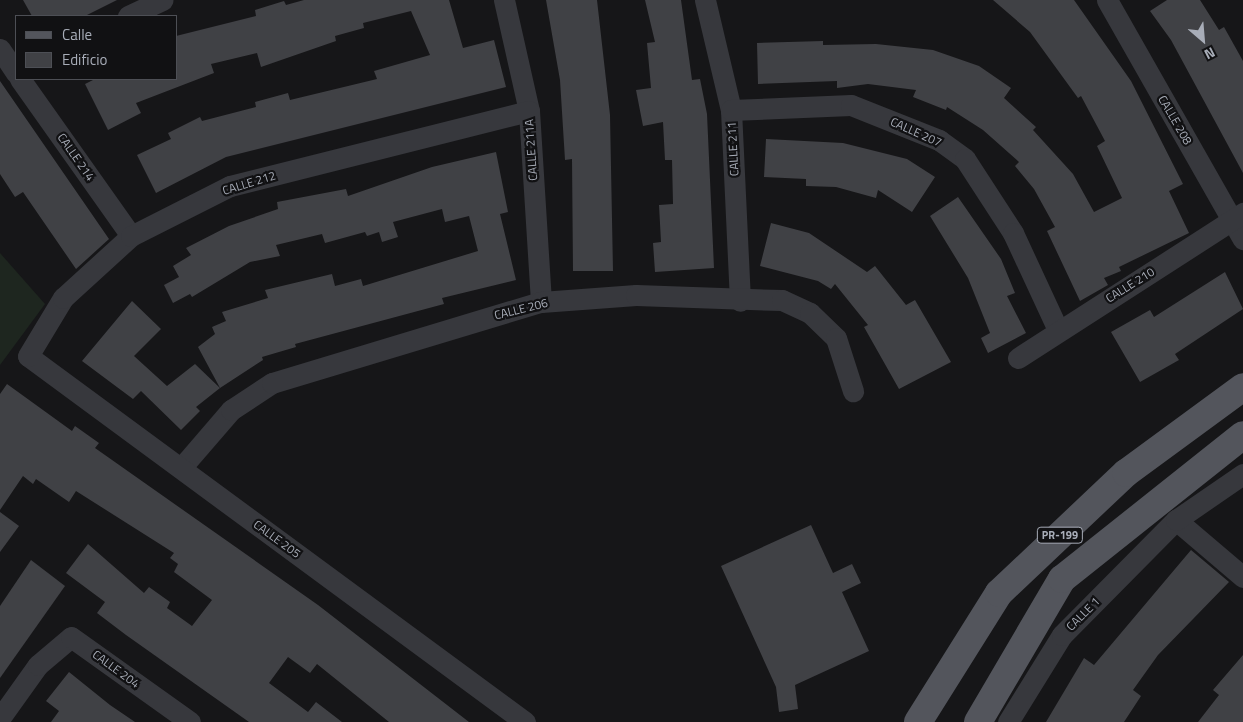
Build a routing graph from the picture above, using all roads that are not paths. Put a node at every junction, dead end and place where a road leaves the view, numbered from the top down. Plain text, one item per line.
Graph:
1 (163, 0) edge
2 (504, 0) edge
3 (706, 0) edge
4 (1107, 0) edge
5 (130, 15) edge
6 (0, 49) edge
7 (15, 72) edge
8 (21, 80) edge
9 (731, 110) junction
10 (529, 112) junction
11 (1237, 216) edge
12 (131, 236) junction
13 (1243, 239) edge
14 (740, 301) junction
15 (541, 302) junction
16 (1058, 330) junction
17 (28, 356) joint
18 (1018, 358) dead end
19 (1243, 387) edge
20 (853, 391) dead end
21 (1243, 435) edge
22 (182, 468) junction
23 (1243, 474) edge
24 (1176, 520) junction
25 (1243, 577) edge
26 (0, 718) edge
27 (190, 722) edge
28 (525, 722) edge
29 (918, 722) edge
30 (978, 722) edge
31 (1008, 722) edge

1 - 5 street
2 - 10 street, CALLE 211A
3 - 9 street, CALLE 211
4 - 11 street, CALLE 208
6 - 7 street
8 - 12 street, CALLE 214
9 - 14 street, CALLE 211
9 - 16 street, CALLE 207
10 - 12 street, CALLE 212
10 - 15 street, CALLE 211A
11 - 13 street, CALLE 208
11 - 16 street, CALLE 210
12 - 17 street, CALLE 212
14 - 15 street, CALLE 206
14 - 20 street, CALLE 206
15 - 22 street, CALLE 206
16 - 18 street, CALLE 210
17 - 22 street, CALLE 205
19 - 29 main road, PR-199
21 - 30 main road, PR-199
22 - 28 street, CALLE 205
23 - 24 street, CALLE 1
24 - 25 street
24 - 31 street, CALLE 1
26 - 27 street, CALLE 204

